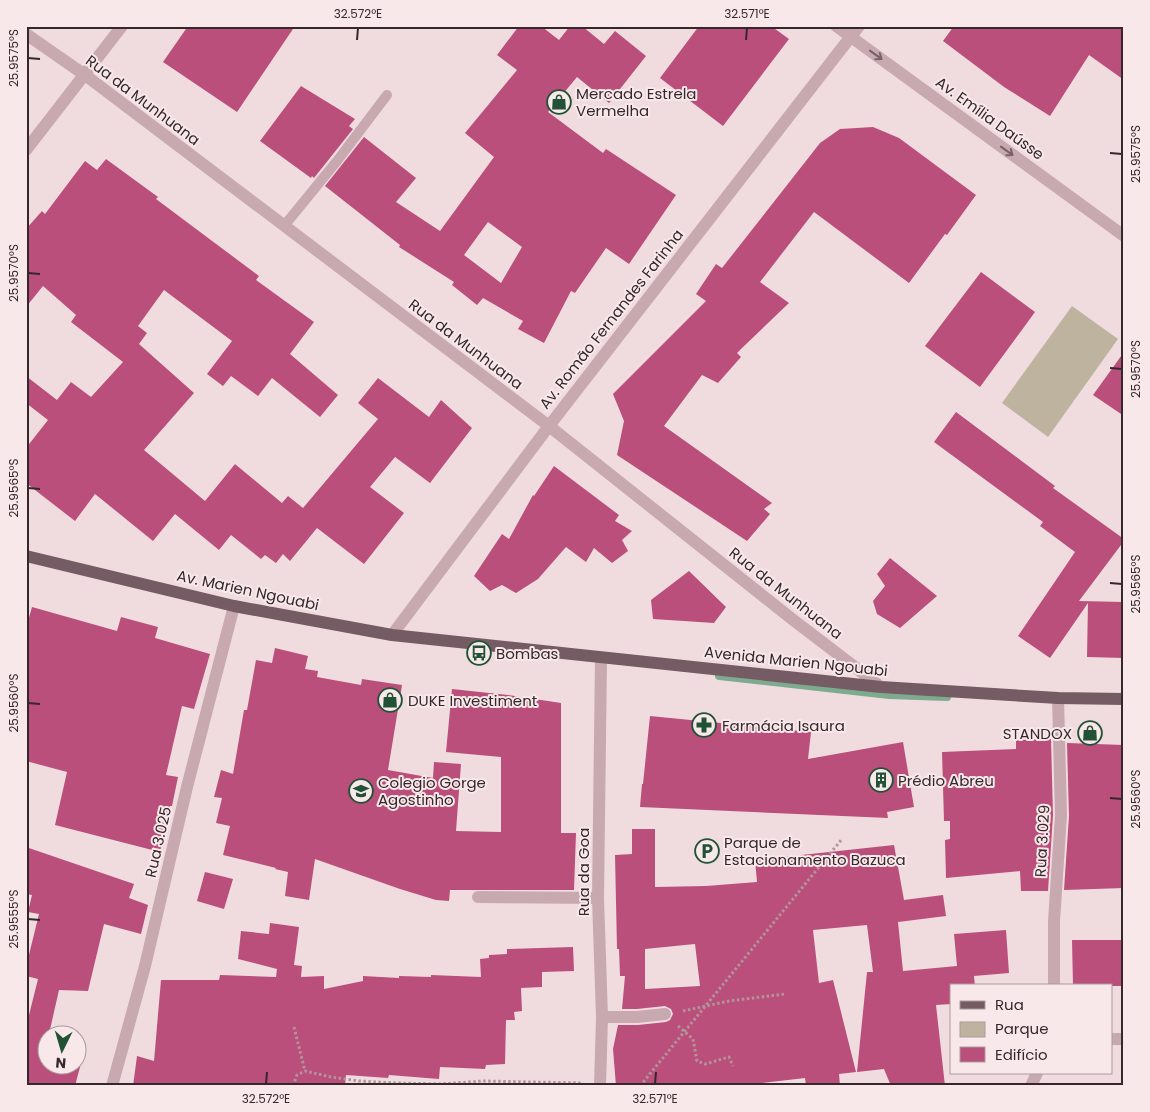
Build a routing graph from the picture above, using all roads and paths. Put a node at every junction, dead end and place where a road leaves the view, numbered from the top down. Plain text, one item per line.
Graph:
1 (122, 26) edge
2 (836, 26) edge
3 (859, 26) edge
4 (26, 34) edge
5 (851, 37) junction
6 (85, 75) junction
7 (387, 95) dead end
8 (26, 150) edge
9 (284, 226) junction
10 (1124, 236) edge
11 (548, 426) junction
12 (26, 556) edge
13 (234, 606) junction
14 (392, 634) junction
15 (466, 643) joint
16 (601, 658) junction
17 (881, 687) junction
18 (1058, 698) junction
19 (1124, 699) edge
20 (842, 839) dead end
21 (478, 897) dead end
22 (598, 898) junction
23 (1054, 984) edge
24 (785, 994) dead end
25 (665, 1014) junction
26 (602, 1018) junction
27 (294, 1027) dead end
28 (733, 1066) dead end
29 (305, 1071) junction
30 (1037, 1074) edge
31 (600, 1084) edge
32 (112, 1086) edge
33 (293, 1086) edge
34 (640, 1086) edge
35 (1031, 1086) edge

1 - 6 street
2 - 5 street, Av. Emília Daússe
3 - 5 street, Av. Romão Fernandes Farinha
4 - 6 street, Rua da Munhuana
5 -> 10 street, Av. Emília Daússe
5 - 11 street, Av. Romão Fernandes Farinha
6 - 8 street
6 - 9 street, Rua da Munhuana
7 - 9 lane
9 - 11 street, Rua da Munhuana
11 - 14 street, Av. Romão Fernandes Farinha
11 - 17 street, Rua da Munhuana
12 - 13 main road, Av. Marien Ngouabi
13 - 14 main road, Av. Marien Ngouabi
13 - 32 street, Rua 3.025
14 - 15 main road, Av. Marien Ngouabi
15 - 16 main road, Avenida Marien Ngouabi
16 - 17 main road, Avenida Marien Ngouabi
16 - 22 street, Rua da Goa
17 - 18 main road, Avenida Marien Ngouabi
18 - 19 main road, Avenida Marien Ngouabi
18 - 23 street, Rua 3.029
20 - 34 path
21 - 22 street
22 - 26 street, Rua da Goa
24 - 25 path
25 - 26 street
25 - 28 path
26 - 31 street, Rua da Goa
27 - 29 path
29 - 31 path
29 - 33 path
30 - 35 street

